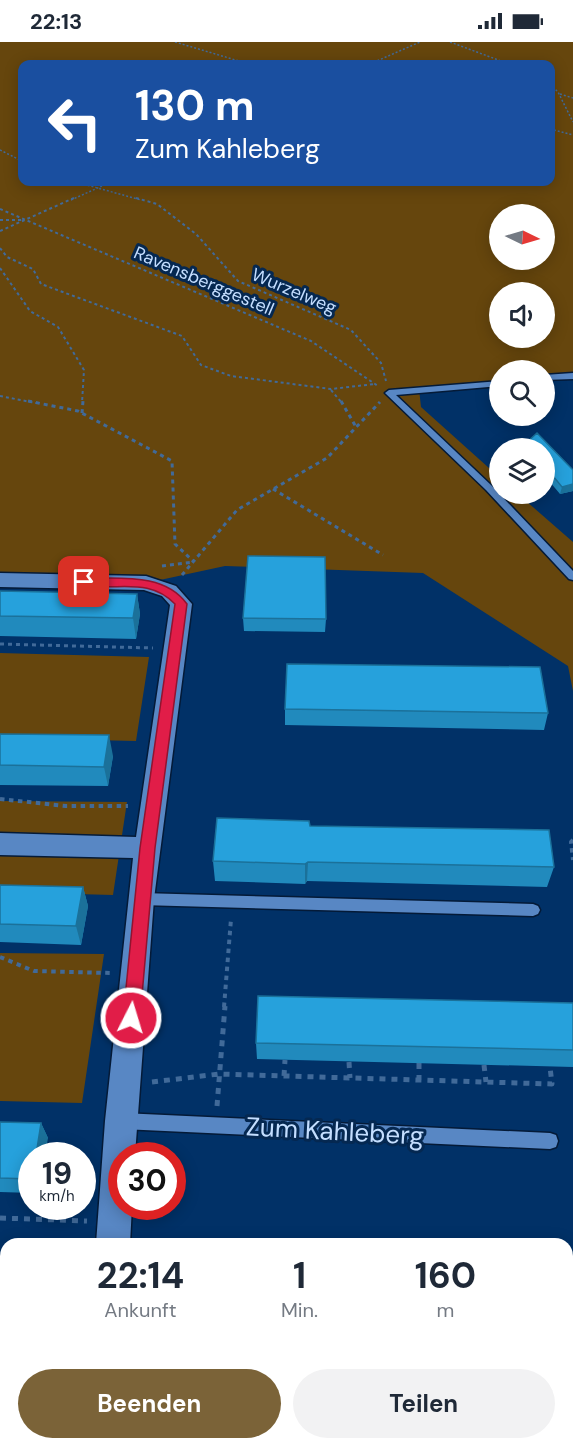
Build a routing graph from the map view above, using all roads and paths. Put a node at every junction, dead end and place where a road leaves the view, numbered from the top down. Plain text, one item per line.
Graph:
1 (175, 42) edge
2 (420, 42) edge
3 (450, 42) edge
4 (236, 60) edge
5 (379, 60) edge
6 (498, 60) edge
7 (555, 89) edge
8 (560, 94) junction
9 (573, 98) edge
10 (573, 123) edge
11 (555, 130) edge
12 (573, 135) edge
13 (0, 150) edge
14 (18, 159) edge
15 (87, 186) edge
16 (102, 186) edge
17 (95, 189) junction
18 (0, 209) edge
19 (0, 220) edge
20 (26, 220) junction
21 (0, 231) edge
22 (0, 248) edge
23 (0, 268) edge
24 (573, 376) edge
25 (555, 377) edge
26 (489, 383) edge
27 (376, 384) junction
28 (331, 389) junction
29 (389, 393) junction
30 (0, 396) edge
31 (82, 413) junction
32 (356, 427) junction
33 (273, 489) junction
34 (382, 555) dead end
35 (194, 562) junction
36 (573, 577) edge
37 (0, 580) edge
38 (169, 591) junction
39 (0, 644) edge
40 (175, 649) junction
41 (0, 799) edge
42 (153, 806) junction
43 (573, 840) edge
44 (0, 844) edge
45 (147, 848) junction
46 (573, 860) edge
47 (141, 899) junction
48 (232, 901) junction
49 (532, 910) dead end
50 (0, 957) edge
51 (136, 974) junction
52 (285, 1060) edge
53 (350, 1062) edge
54 (419, 1063) edge
55 (484, 1065) edge
56 (549, 1067) edge
57 (219, 1074) junction
58 (284, 1076) junction
59 (350, 1077) junction
60 (420, 1080) junction
61 (486, 1082) junction
62 (124, 1086) junction
63 (121, 1121) junction
64 (215, 1125) junction
65 (550, 1141) dead end
66 (0, 1218) edge
67 (114, 1233) edge

1 - 4 path
2 - 5 path
3 - 6 path
7 - 8 path
8 - 9 path
8 - 10 path
11 - 12 path
13 - 14 path
15 - 17 path, Wurzelweg
16 - 17 path
17 - 20 path
17 - 29 path, Wurzelweg
18 - 20 path, Ravensberggestell
19 - 20 path
20 - 21 path
20 - 27 path, Ravensberggestell
22 - 28 path
23 - 31 path
24 - 25 lane
26 - 29 lane
27 - 28 path
27 - 29 path, Ravensberggestell
28 - 32 path
29 - 32 path
29 - 36 lane
30 - 31 path
31 - 35 path
32 - 33 path
33 - 34 path
33 - 35 path
35 - 38 path
37 - 38 street
38 - 40 street
39 - 40 path
40 - 42 street
41 - 42 path
42 - 45 street
43 - 46 path
44 - 45 street
45 - 47 street
47 - 48 lane
47 - 51 street
48 - 49 lane
48 - 57 path
50 - 51 path
51 - 62 street
52 - 58 path
53 - 59 path
54 - 60 path
55 - 61 path
56 - 61 path
57 - 58 path
57 - 62 path
57 - 64 path
58 - 59 path
59 - 60 path
60 - 61 path
62 - 63 street
63 - 64 lane, Zum Kahleberg
63 - 67 street
64 - 65 lane, Zum Kahleberg
66 - 67 path

